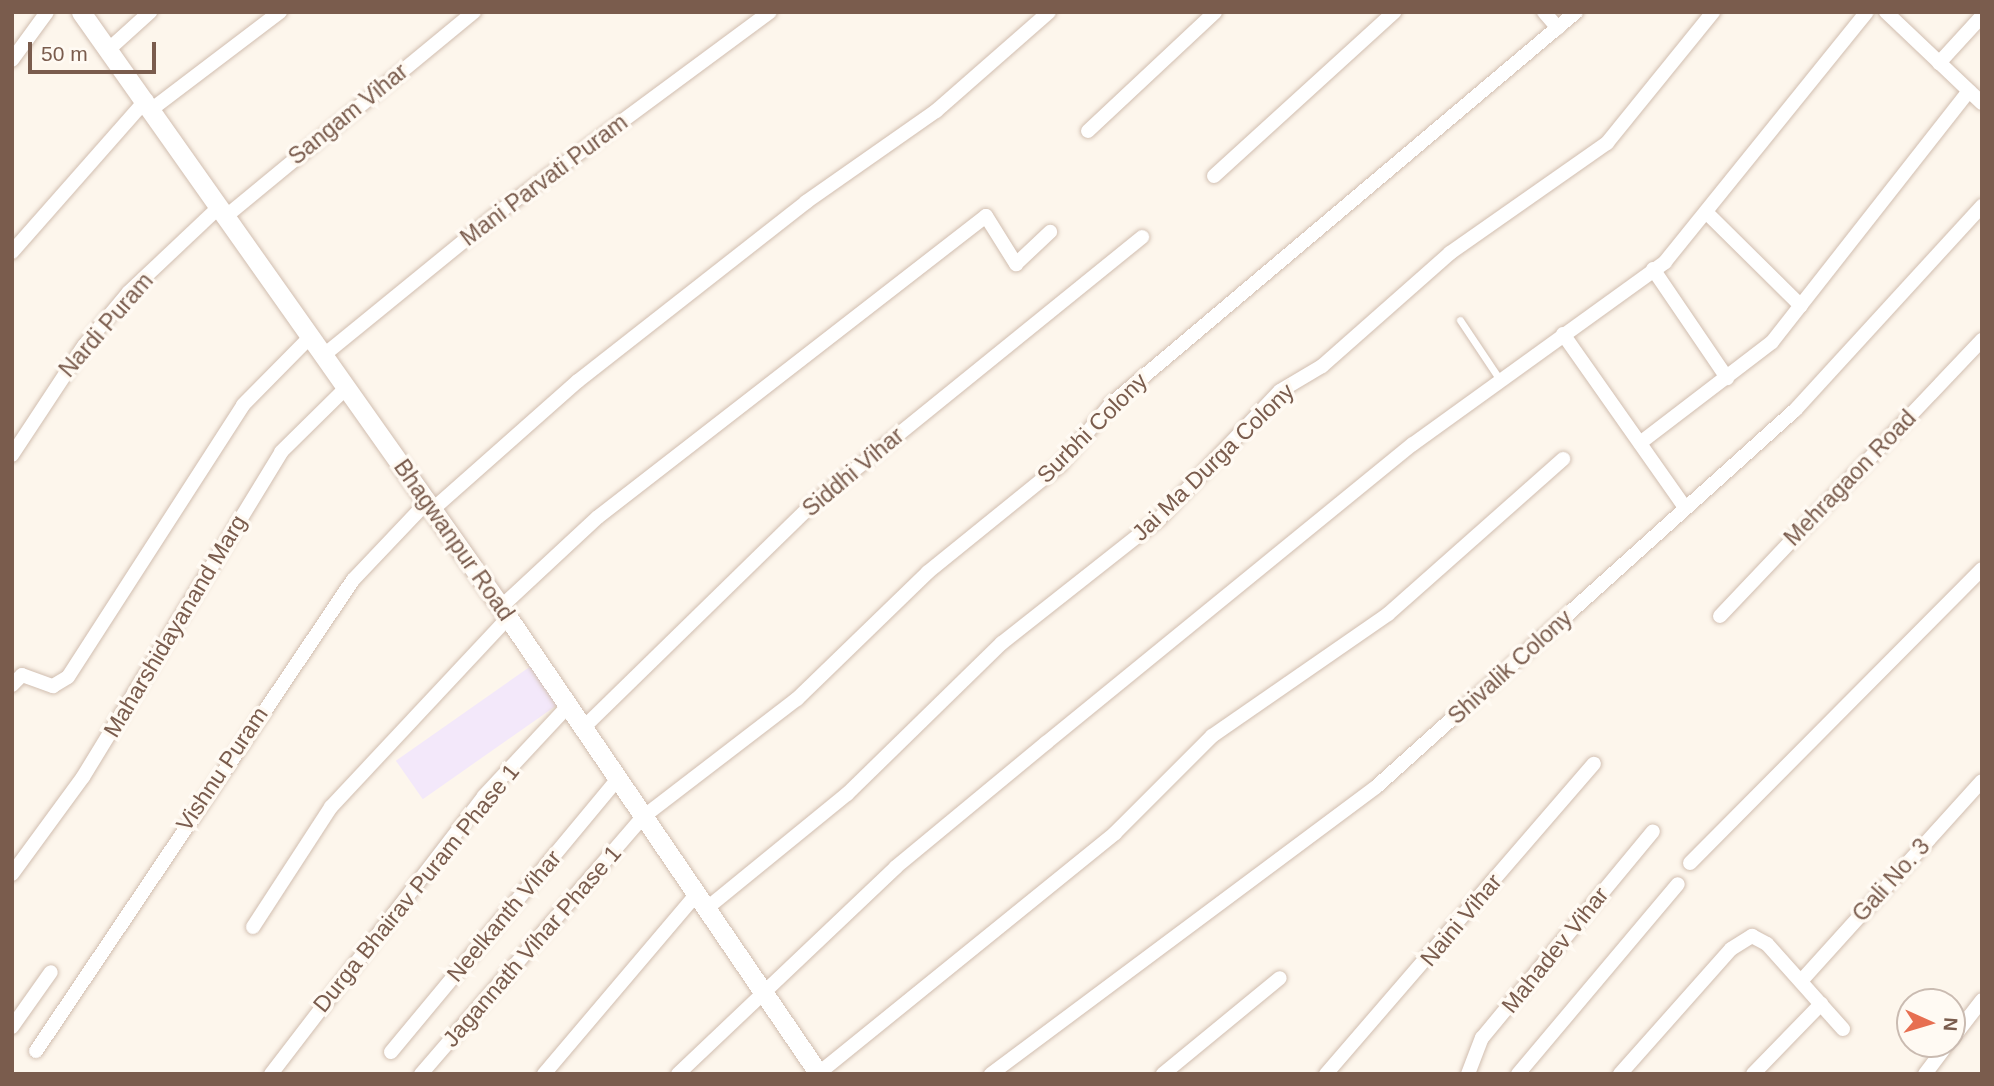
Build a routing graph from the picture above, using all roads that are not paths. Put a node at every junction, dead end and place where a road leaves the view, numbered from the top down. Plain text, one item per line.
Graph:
1 (47, 12) edge
2 (81, 12) edge
3 (150, 12) edge
4 (280, 12) edge
5 (474, 12) edge
6 (770, 12) edge
7 (1049, 12) edge
8 (1214, 12) edge
9 (1394, 12) edge
10 (1544, 12) edge
11 (1576, 12) edge
12 (1713, 12) edge
13 (1867, 12) edge
14 (1886, 12) edge
15 (1982, 16) edge
16 (1558, 28) junction
17 (108, 50) junction
18 (12, 60) edge
19 (1940, 63) junction
20 (1969, 91) junction
21 (1982, 103) edge
22 (149, 105) junction
23 (1088, 131) dead end
24 (1214, 176) dead end
25 (1982, 206) edge
26 (220, 213) junction
27 (1707, 213) junction
28 (1050, 232) dead end
29 (1142, 237) dead end
30 (12, 252) edge
31 (1653, 269) junction
32 (1801, 306) junction
33 (1460, 320) dead end
34 (1563, 334) junction
35 (310, 337) junction
36 (1982, 340) edge
37 (324, 355) junction
38 (1727, 378) junction
39 (1500, 380) junction
40 (347, 387) junction
41 (1640, 443) junction
42 (12, 455) edge
43 (1563, 459) dead end
44 (430, 506) junction
45 (1684, 506) junction
46 (1982, 569) edge
47 (505, 612) junction
48 (1720, 616) dead end
49 (12, 685) edge
50 (567, 707) junction
51 (582, 729) junction
52 (1594, 764) dead end
53 (617, 780) junction
54 (1982, 781) edge
55 (643, 817) junction
56 (1653, 831) dead end
57 (1690, 863) dead end
58 (12, 874) edge
59 (1678, 884) dead end
60 (701, 902) junction
61 (253, 927) dead end
62 (51, 972) dead end
63 (1280, 978) dead end
64 (1802, 980) junction
65 (762, 988) junction
66 (1982, 1000) edge
67 (1821, 1004) junction
68 (1966, 1021) edge
69 (12, 1027) edge
70 (1843, 1029) dead end
71 (36, 1051) dead end
72 (391, 1052) dead end
73 (1937, 1058) edge
74 (819, 1073) edge
75 (271, 1074) edge
76 (421, 1074) edge
77 (544, 1074) edge
78 (678, 1074) edge
79 (990, 1074) edge
80 (1163, 1074) edge
81 (1326, 1074) edge
82 (1468, 1074) edge
83 (1517, 1074) edge
84 (1620, 1074) edge
85 (1753, 1074) edge
86 (1925, 1074) edge

1 - 18 street
2 - 17 street, Bhagwanpur Road
3 - 17 street
4 - 22 street
5 - 26 street, Sangam Vihar
6 - 37 street, Mani Parvati Puram
7 - 44 street, Vishnu Puram
8 - 23 street
9 - 24 street
10 - 16 street
11 - 16 street, Surbhi Colony
12 - 60 street, Jai Ma Durga Colony
13 - 27 street
14 - 19 street
15 - 19 street
16 - 55 street, Surbhi Colony
17 - 22 street, Bhagwanpur Road
19 - 20 street
20 - 21 street
20 - 32 street
22 - 26 street, Bhagwanpur Road
22 - 30 street
25 - 45 street, Shivalik Colony
26 - 35 street, Bhagwanpur Road
26 - 42 street, Nardi Puram
27 - 31 street
27 - 32 street
28 - 47 street
29 - 51 street, Siddhi Vihar
31 - 34 street
31 - 38 street
32 - 38 street
33 - 39 lane
34 - 39 street
34 - 41 street
35 - 37 street, Bhagwanpur Road
35 - 49 street
36 - 48 street, Mehragaon Road
37 - 40 street, Bhagwanpur Road
38 - 41 street
39 - 65 street
40 - 44 street, Bhagwanpur Road
40 - 58 street, Maharshidayanand Marg
41 - 45 street
43 - 74 street
44 - 47 street, Bhagwanpur Road
44 - 71 street, Vishnu Puram
45 - 79 street, Shivalik Colony
46 - 57 street
47 - 50 street, Bhagwanpur Road
47 - 61 street
50 - 51 street, Bhagwanpur Road
50 - 75 street, Durga Bhairav Puram Phase 1
51 - 53 street, Bhagwanpur Road
52 - 81 street, Naini Vihar
53 - 55 street, Bhagwanpur Road
53 - 72 street, Neelkanth Vihar
54 - 64 street, Gali No. 3
55 - 60 street, Bhagwanpur Road
55 - 76 street, Jagannath Vihar Phase 1
56 - 82 street, Mahadev Vihar
59 - 83 street
60 - 65 street, Bhagwanpur Road
60 - 77 street, Jai Ma Durga Colony
62 - 69 street
63 - 80 street
64 - 67 street
64 - 84 street
65 - 74 street, Bhagwanpur Road
65 - 78 street
66 - 68 street
67 - 70 street
67 - 85 street
73 - 86 street

